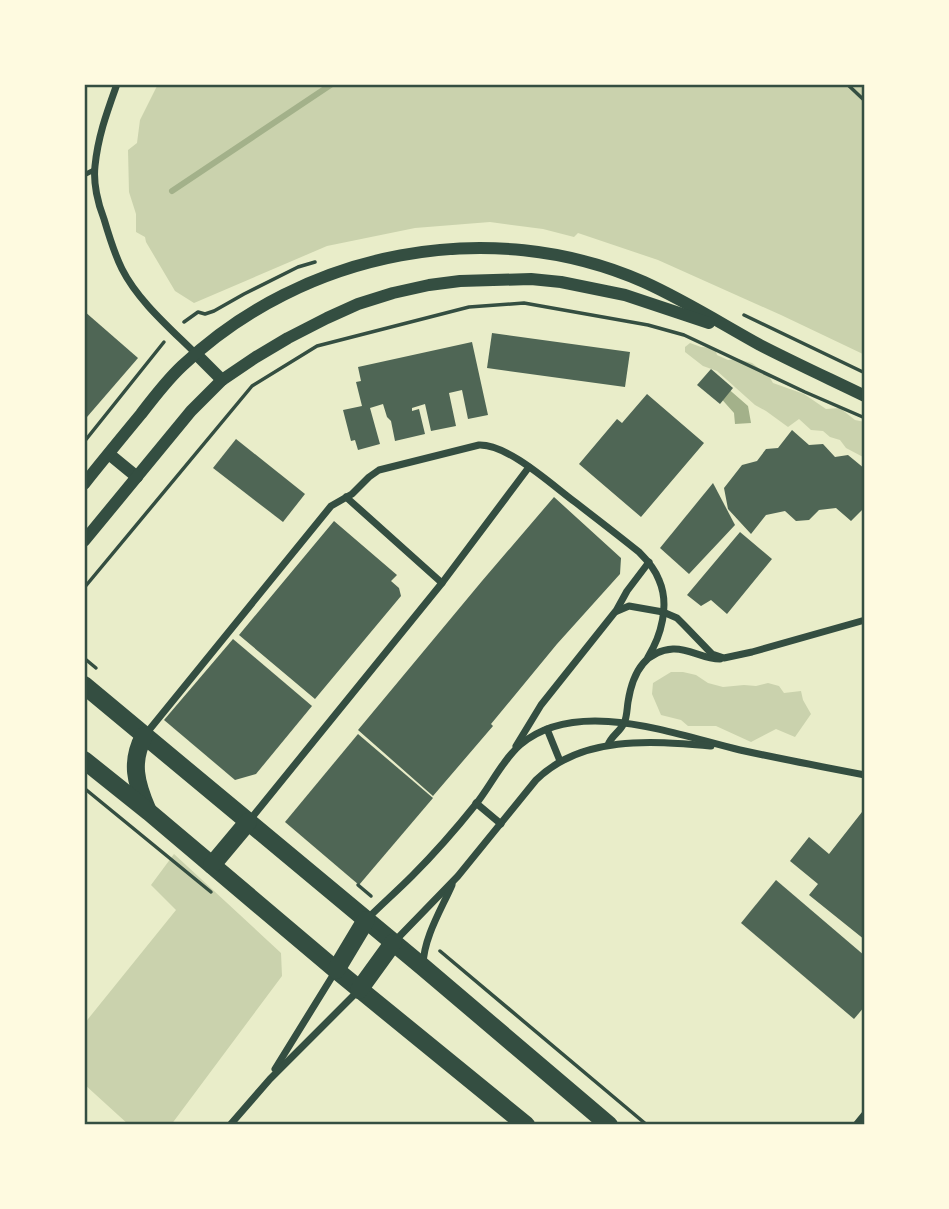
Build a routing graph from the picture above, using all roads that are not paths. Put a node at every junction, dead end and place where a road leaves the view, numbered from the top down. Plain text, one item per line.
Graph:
1 (117, 84) edge
2 (94, 170) junction
3 (84, 175) edge
4 (761, 345) junction
5 (196, 354) junction
6 (222, 380) junction
7 (865, 396) edge
8 (108, 454) junction
9 (529, 467) junction
10 (137, 477) junction
11 (84, 484) edge
12 (346, 497) junction
13 (84, 541) edge
14 (649, 562) junction
15 (442, 583) junction
16 (663, 611) junction
17 (615, 612) junction
18 (865, 620) edge
19 (736, 656) junction
20 (648, 657) junction
21 (84, 685) edge
22 (624, 723) junction
23 (547, 729) junction
24 (144, 736) junction
25 (608, 745) junction
26 (743, 750) junction
27 (512, 752) junction
28 (84, 760) edge
29 (561, 761) junction
30 (865, 775) edge
31 (476, 803) junction
32 (149, 812) junction
33 (248, 822) junction
34 (501, 824) junction
35 (212, 865) junction
36 (458, 876) junction
37 (366, 920) junction
38 (393, 943) junction
39 (423, 967) junction
40 (335, 970) junction
41 (359, 990) junction
42 (270, 1079) junction
43 (865, 1114) edge
44 (230, 1125) edge
45 (526, 1125) edge
46 (609, 1125) edge
47 (856, 1125) edge

1 - 2 street
2 - 3 lane
2 - 5 street
4 - 5 street
4 - 6 street
4 - 7 street
5 - 6 street
5 - 8 street
6 - 10 street
8 - 10 street
8 - 11 street
9 - 12 street
9 - 14 street
9 - 15 street
10 - 13 street
12 - 15 street
12 - 24 street
14 - 16 street
14 - 17 street
15 - 33 street
16 - 17 street
16 - 19 street
16 - 20 street
17 - 27 street
18 - 19 street
19 - 20 street
20 - 22 street
21 - 24 main road
22 - 23 street
22 - 25 street
22 - 26 street
23 - 27 street
23 - 29 street
24 - 32 main road
24 - 33 main road
25 - 26 street
25 - 29 street
26 - 30 street
27 - 31 street
28 - 32 main road
29 - 34 street
31 - 34 street
31 - 37 street
32 - 35 main road
33 - 35 main road
33 - 37 main road
34 - 36 street
35 - 40 main road
36 - 38 street
36 - 39 street
37 - 38 main road
37 - 40 main road
38 - 39 main road
38 - 41 main road
39 - 46 main road
40 - 41 main road
40 - 42 street
41 - 42 street
41 - 45 main road
42 - 44 street
43 - 47 street

